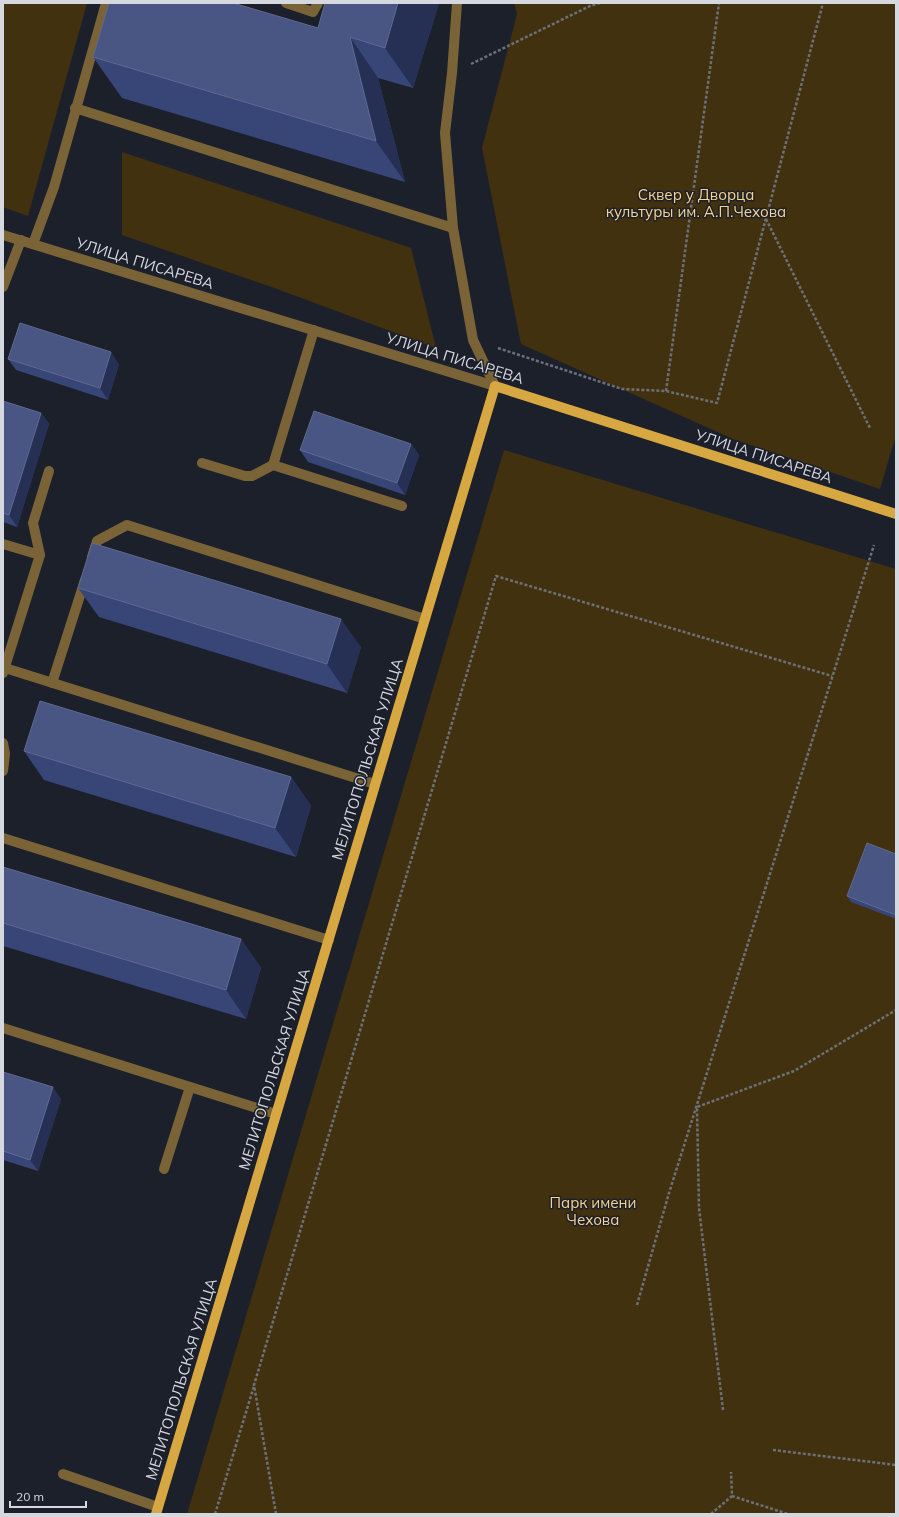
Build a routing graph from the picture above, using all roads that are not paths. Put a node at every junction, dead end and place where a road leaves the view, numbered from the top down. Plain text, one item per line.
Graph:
1 (106, 3) edge
2 (286, 3) edge
3 (318, 3) edge
4 (456, 3) edge
5 (75, 108) junction
6 (453, 228) junction
7 (3, 234) edge
8 (21, 240) junction
9 (33, 244) junction
10 (3, 287) edge
11 (314, 330) junction
12 (495, 386) junction
13 (202, 463) dead end
14 (273, 465) junction
15 (49, 471) dead end
16 (402, 506) dead end
17 (896, 514) edge
18 (3, 544) edge
19 (40, 555) junction
20 (425, 619) junction
21 (4, 670) edge
22 (52, 683) junction
23 (3, 743) edge
24 (3, 771) edge
25 (375, 784) junction
26 (3, 838) edge
27 (328, 940) junction
28 (3, 1028) edge
29 (190, 1087) junction
30 (276, 1114) junction
31 (164, 1169) dead end
32 (63, 1474) dead end
33 (157, 1511) edge

1 - 5 street
2 - 3 street
4 - 6 street
5 - 6 street
5 - 9 street
6 - 12 street
7 - 8 street, УЛИЦА ПИСАРЕВА
8 - 9 street, УЛИЦА ПИСАРЕВА
8 - 10 street
9 - 11 street, УЛИЦА ПИСАРЕВА
11 - 12 street, УЛИЦА ПИСАРЕВА
11 - 14 street
12 - 17 main road, УЛИЦА ПИСАРЕВА
12 - 20 main road, МЕЛИТОПОЛЬСКАЯ УЛИЦА
13 - 14 street
14 - 16 street
15 - 19 street
18 - 19 street
19 - 21 street
20 - 22 street
20 - 25 main road, МЕЛИТОПОЛЬСКАЯ УЛИЦА
21 - 22 street
22 - 25 street
23 - 24 street
25 - 27 main road, МЕЛИТОПОЛЬСКАЯ УЛИЦА
26 - 27 street
27 - 30 main road, МЕЛИТОПОЛЬСКАЯ УЛИЦА
28 - 29 street
29 - 30 street
29 - 31 street
30 - 33 main road, МЕЛИТОПОЛЬСКАЯ УЛИЦА
32 - 33 street

